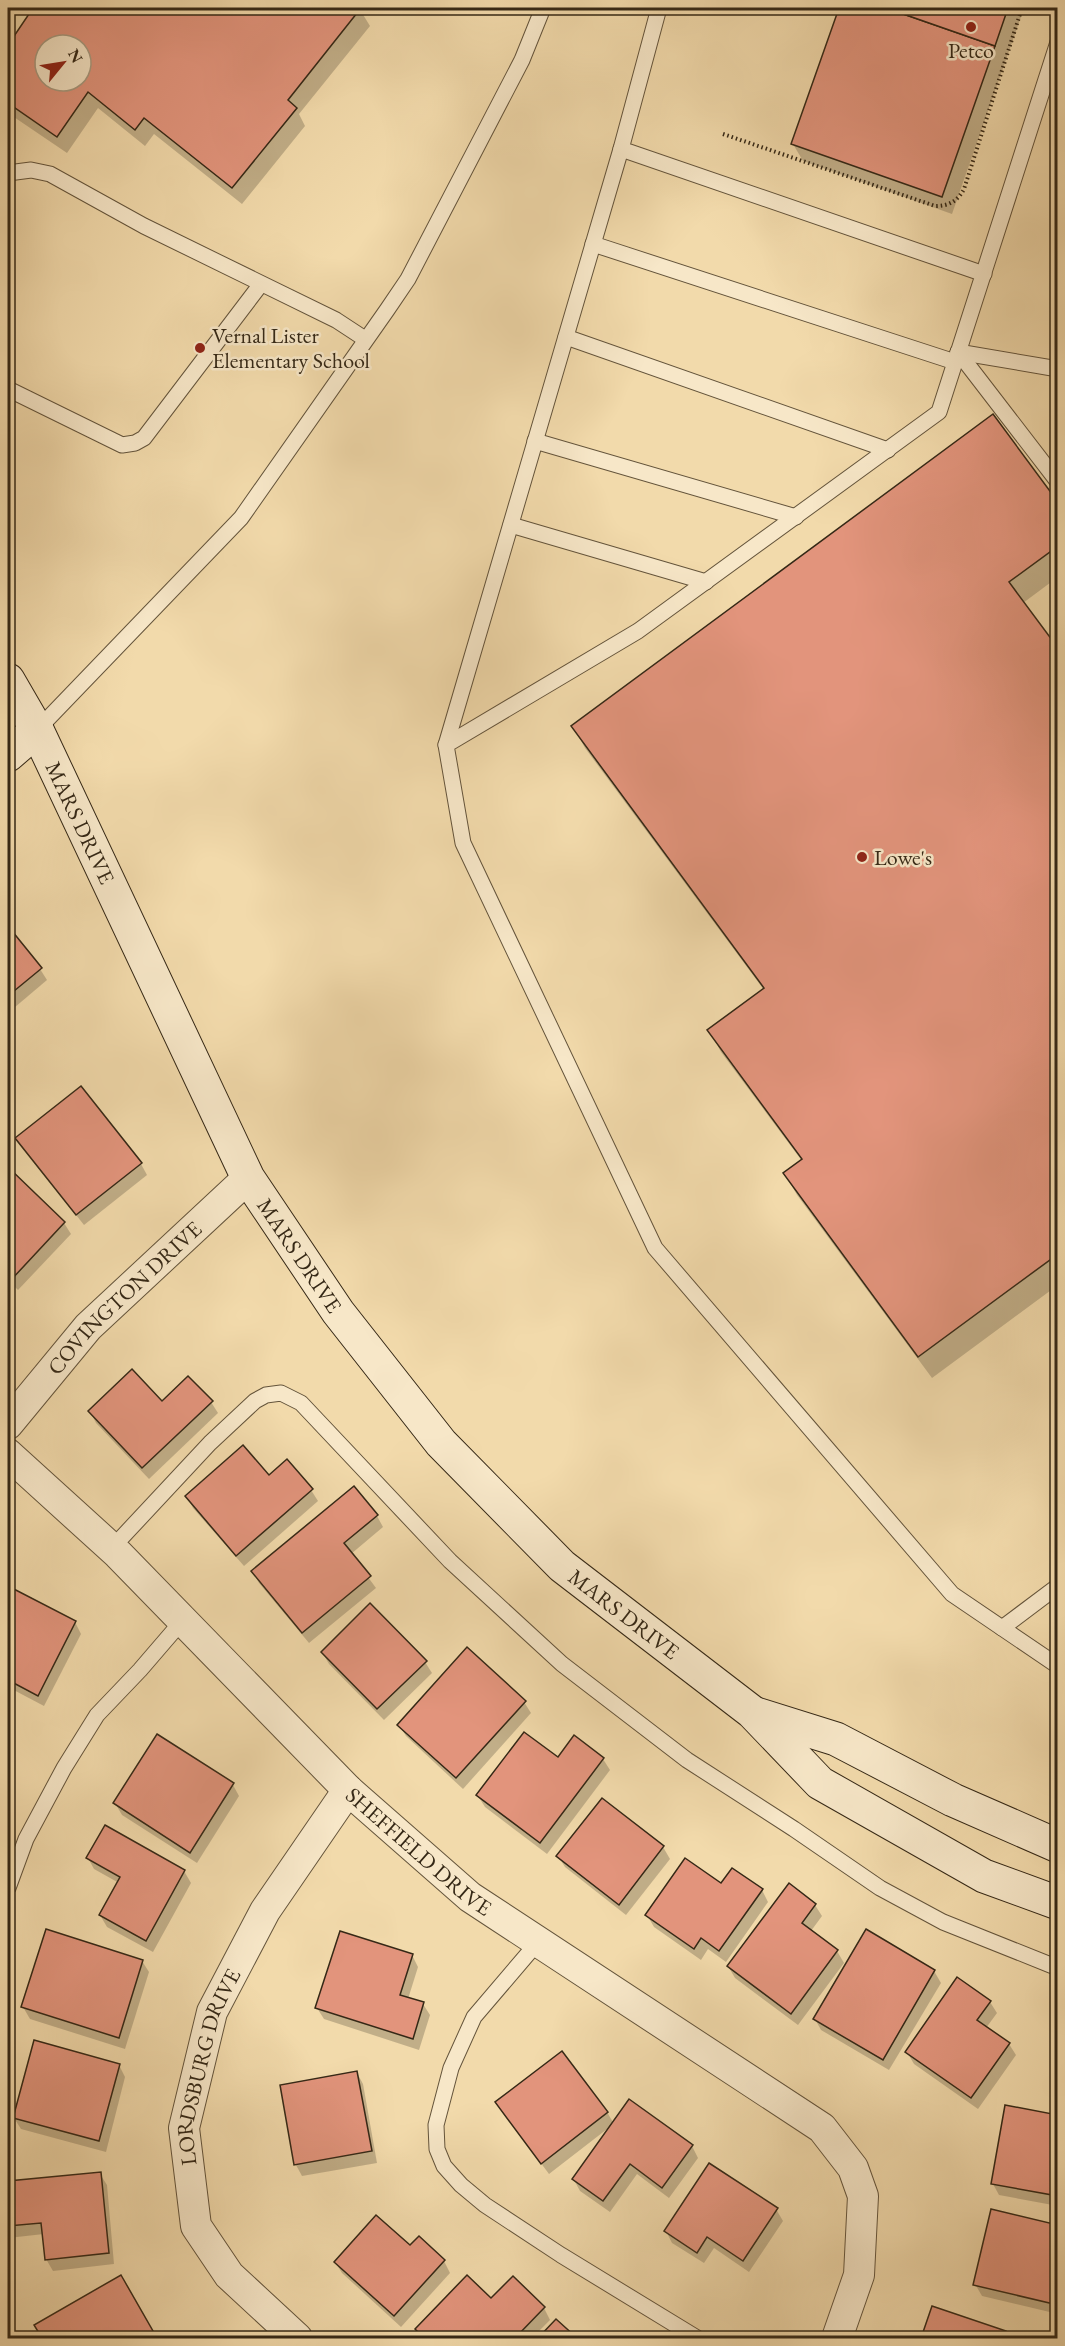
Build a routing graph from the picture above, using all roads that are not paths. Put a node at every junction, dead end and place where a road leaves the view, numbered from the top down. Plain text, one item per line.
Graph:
1 (543, 8) edge
2 (659, 8) edge
3 (1058, 42) edge
4 (621, 149) junction
5 (8, 173) edge
6 (593, 244) junction
7 (984, 274) junction
8 (261, 284) junction
9 (566, 337) junction
10 (365, 339) junction
11 (957, 357) junction
12 (1058, 369) edge
13 (8, 389) edge
14 (535, 441) junction
15 (888, 450) junction
16 (1058, 482) edge
17 (796, 517) junction
18 (511, 525) junction
19 (706, 582) junction
20 (8, 680) edge
21 (37, 730) junction
22 (446, 745) junction
23 (8, 755) edge
24 (249, 1178) junction
25 (8, 1424) edge
26 (8, 1454) edge
27 (112, 1548) junction
28 (1058, 1586) edge
29 (183, 1620) junction
30 (1002, 1628) junction
31 (1058, 1666) edge
32 (752, 1712) junction
33 (348, 1790) junction
34 (1058, 1846) edge
35 (8, 1888) edge
36 (1058, 1903) edge
37 (538, 1942) junction
38 (1058, 1968) edge
39 (297, 2338) edge
40 (697, 2338) edge
41 (837, 2338) edge

1 - 10 lane
2 - 4 lane
3 - 7 lane
4 - 6 lane
4 - 7 lane
5 - 8 lane
6 - 9 lane
6 - 11 lane
7 - 11 lane
8 - 10 lane
8 - 13 lane
9 - 14 lane
9 - 15 lane
10 - 21 lane
11 - 12 lane
11 - 15 lane
11 - 16 lane
14 - 17 lane
14 - 18 lane
15 - 17 lane
17 - 19 lane
18 - 19 lane
18 - 22 lane
19 - 22 lane
20 - 21 street, MARS DRIVE
21 - 23 street
21 - 24 street, MARS DRIVE
22 - 30 lane
24 - 25 street, COVINGTON DRIVE
24 - 32 street, MARS DRIVE
26 - 27 street, SHEFFIELD DRIVE
27 - 29 street, SHEFFIELD DRIVE
27 - 38 lane
28 - 30 lane
29 - 33 street, SHEFFIELD DRIVE
29 - 35 lane
30 - 31 lane
32 - 34 street, MARS DRIVE
32 - 36 street, MARS DRIVE
33 - 37 street, SHEFFIELD DRIVE
33 - 39 street, LORDSBURG DRIVE
37 - 40 lane
37 - 41 street, SHEFFIELD DRIVE

